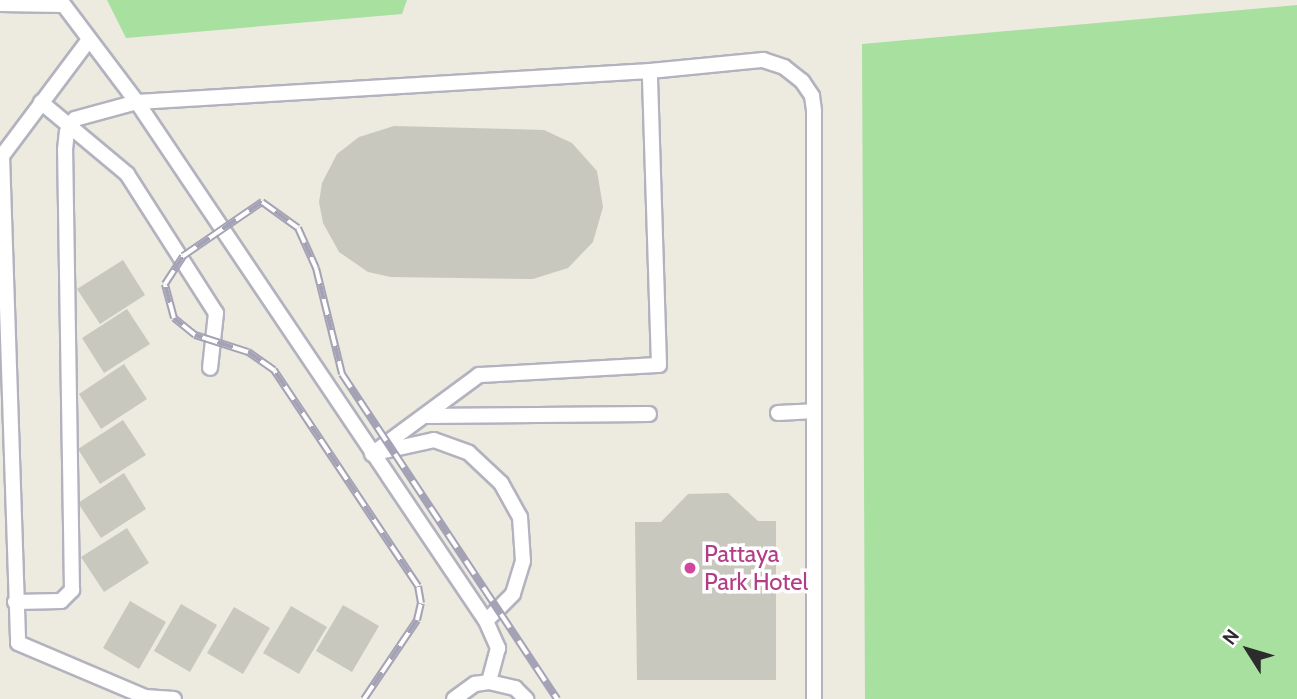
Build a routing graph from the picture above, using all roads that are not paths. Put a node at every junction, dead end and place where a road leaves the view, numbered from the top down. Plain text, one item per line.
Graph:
1 (61, 3) edge
2 (0, 4) edge
3 (88, 41) junction
4 (650, 71) junction
5 (41, 102) junction
6 (137, 102) junction
7 (70, 125) junction
8 (210, 368) dead end
9 (814, 411) junction
10 (778, 413) dead end
11 (649, 414) dead end
12 (425, 416) junction
13 (372, 454) junction
14 (15, 602) junction
15 (486, 621) junction
16 (489, 682) junction
17 (174, 699) edge
18 (454, 699) edge
19 (526, 699) edge
20 (814, 699) edge

1 - 2 lane
1 - 3 lane
3 - 5 lane
3 - 6 lane
4 - 6 lane
4 - 9 lane
4 - 12 lane
5 - 7 lane
5 - 14 lane
6 - 7 lane
6 - 13 lane
7 - 8 lane
7 - 14 lane
9 - 10 lane
9 - 20 lane
11 - 12 lane
12 - 13 lane
13 - 15 lane
13 - 15 lane
14 - 17 lane
15 - 16 lane
16 - 18 lane
16 - 19 lane

